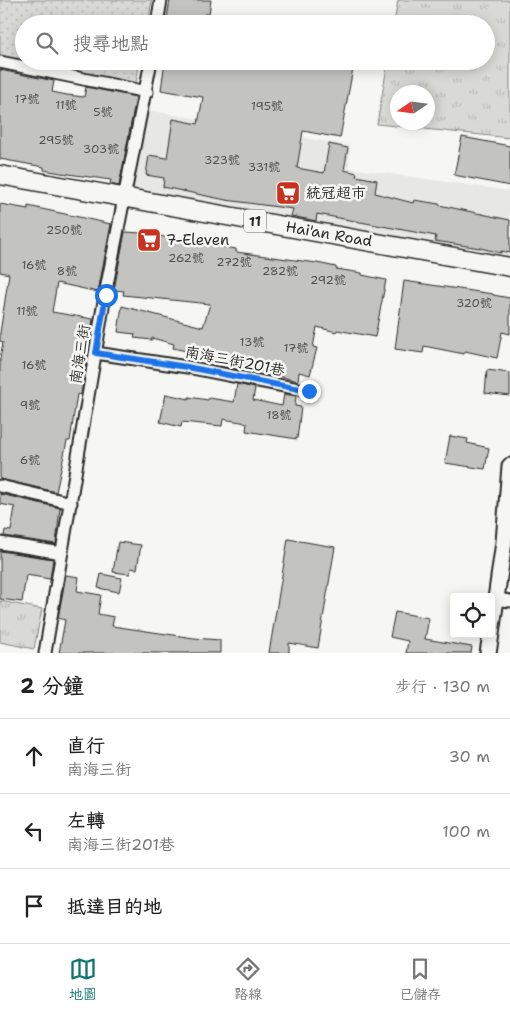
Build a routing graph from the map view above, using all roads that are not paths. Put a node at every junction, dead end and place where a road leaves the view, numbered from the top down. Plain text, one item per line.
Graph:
1 (161, 0) edge
2 (158, 15) edge
3 (0, 62) edge
4 (15, 65) edge
5 (39, 70) edge
6 (150, 70) edge
7 (146, 92) junction
8 (0, 175) edge
9 (125, 198) junction
10 (510, 266) edge
11 (96, 353) junction
12 (309, 391) dead end
13 (510, 466) edge
14 (0, 486) edge
15 (71, 503) junction
16 (507, 542) edge
17 (0, 543) edge
18 (62, 553) junction
19 (503, 600) edge
20 (495, 623) edge
21 (490, 638) edge
22 (45, 653) edge
23 (488, 653) edge

1 - 2 street
3 - 4 street
5 - 7 street
6 - 7 street, 南海三街
7 - 9 street, 南海三街
8 - 9 main road, Hai'an Road / 11
9 - 10 main road, Hai'an Road / 11
9 - 11 street, 南海三街
11 - 12 street, 南海三街201巷
11 - 15 street, 南海三街
13 - 16 street
14 - 15 street
15 - 18 street, 南海三街
16 - 19 street
17 - 18 street
18 - 22 street, 南海三街
19 - 20 street
21 - 23 street

